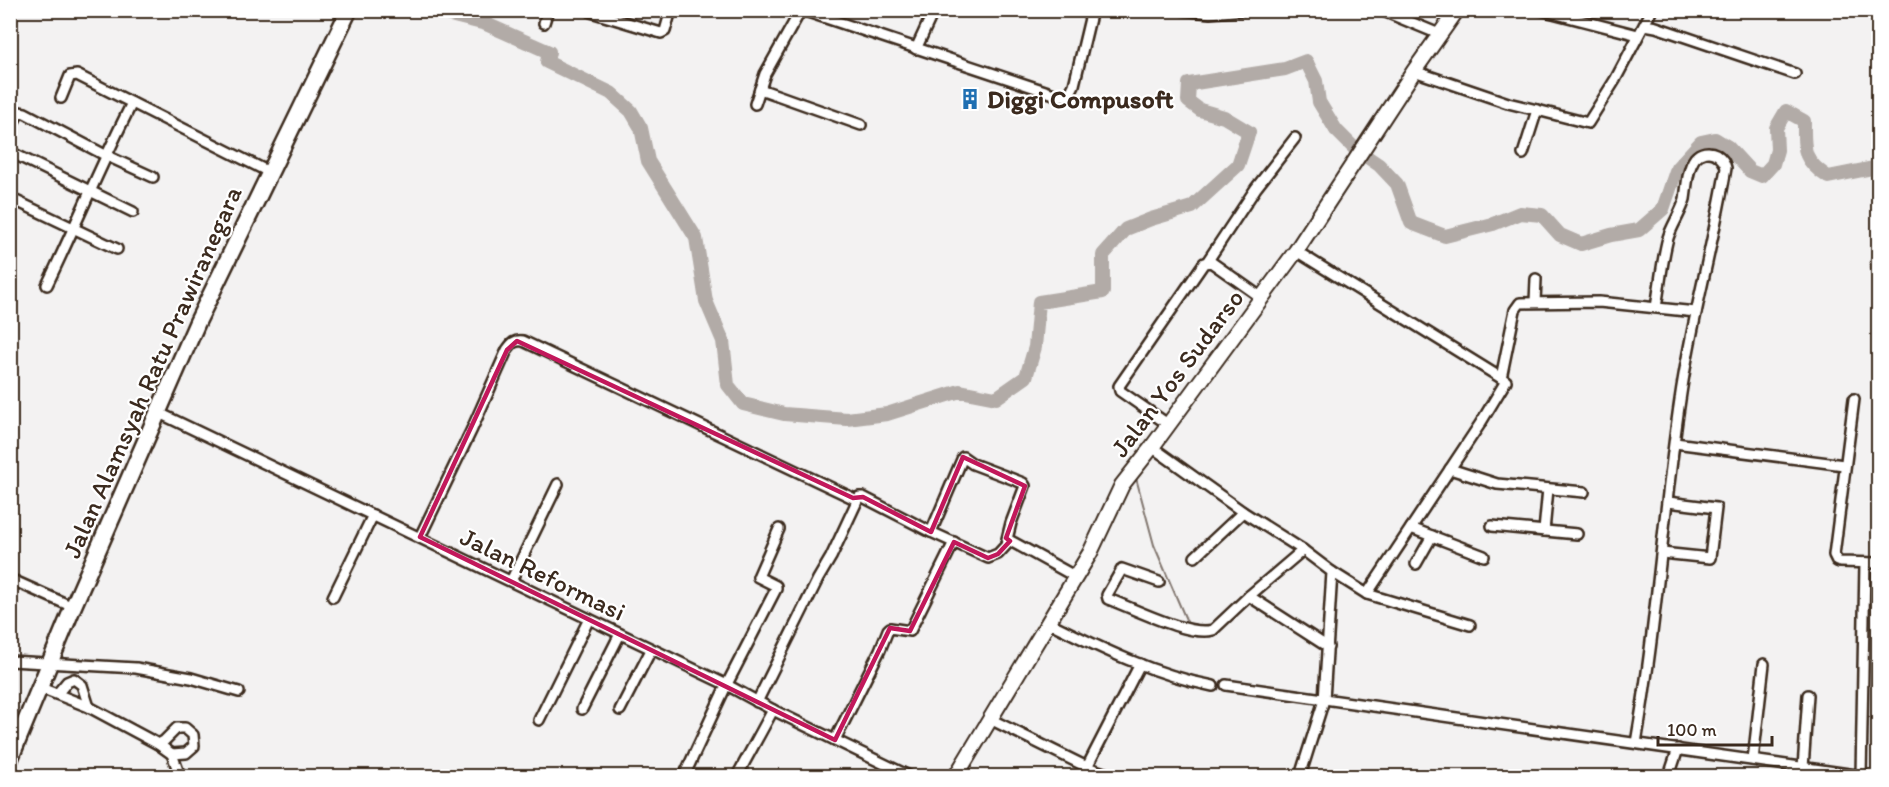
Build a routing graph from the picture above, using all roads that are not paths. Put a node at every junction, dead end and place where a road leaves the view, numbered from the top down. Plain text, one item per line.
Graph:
1 (349, 10) edge
2 (548, 10) edge
3 (671, 10) edge
4 (801, 10) edge
5 (934, 10) edge
6 (1092, 10) edge
7 (1183, 10) edge
8 (1245, 10) edge
9 (1381, 10) edge
10 (1457, 10) edge
11 (1541, 10) edge
12 (1652, 10) edge
13 (591, 12) edge
14 (544, 23) dead end
15 (1645, 25) junction
16 (1439, 34) junction
17 (1638, 35) junction
18 (916, 49) junction
19 (1414, 71) junction
20 (1795, 74) dead end
21 (760, 89) junction
22 (62, 98) dead end
23 (132, 103) junction
24 (755, 104) dead end
25 (1537, 110) junction
26 (861, 125) dead end
27 (10, 129) edge
28 (1295, 138) dead end
29 (10, 152) edge
30 (1522, 154) dead end
31 (105, 155) junction
32 (269, 172) junction
33 (153, 177) dead end
34 (91, 191) junction
35 (10, 198) edge
36 (133, 212) dead end
37 (74, 229) junction
38 (117, 249) dead end
39 (1296, 251) junction
40 (1207, 262) junction
41 (1536, 279) dead end
42 (47, 285) dead end
43 (1262, 298) junction
44 (1535, 302) junction
45 (1656, 308) junction
46 (1696, 312) junction
47 (1501, 378) junction
48 (1854, 399) dead end
49 (158, 411) junction
50 (1169, 425) junction
51 (1675, 443) junction
52 (1152, 447) junction
53 (1844, 465) junction
54 (1450, 469) junction
55 (558, 484) dead end
56 (1548, 489) junction
57 (1584, 492) dead end
58 (857, 500) junction
59 (1668, 502) junction
60 (1243, 512) junction
61 (373, 515) junction
62 (1492, 526) dead end
63 (1411, 528) junction
64 (779, 529) dead end
65 (1544, 531) junction
66 (931, 532) junction
67 (1577, 534) dead end
68 (1432, 536) junction
69 (420, 537) junction
70 (1010, 541) junction
71 (954, 542) junction
72 (1303, 550) junction
73 (1662, 554) junction
74 (1484, 556) dead end
75 (1195, 557) dead end
76 (1865, 563) junction
77 (1878, 563) edge
78 (1416, 564) dead end
79 (1332, 572) junction
80 (1076, 577) junction
81 (10, 579) edge
82 (511, 581) junction
83 (1159, 582) dead end
84 (1367, 594) junction
85 (1249, 596) junction
86 (333, 597) dead end
87 (73, 607) junction
88 (589, 619) junction
89 (1048, 622) junction
90 (1470, 625) dead end
91 (620, 634) junction
92 (1328, 646) junction
93 (651, 650) junction
94 (10, 661) edge
95 (49, 663) junction
96 (1140, 664) junction
97 (1764, 664) dead end
98 (728, 685) junction
99 (1226, 685) dead end
100 (1213, 686) dead end
101 (41, 688) junction
102 (239, 692) dead end
103 (57, 694) junction
104 (1808, 695) dead end
105 (1324, 700) junction
106 (757, 702) junction
107 (89, 707) junction
108 (582, 709) dead end
109 (620, 710) dead end
110 (773, 710) junction
111 (990, 719) junction
112 (539, 720) dead end
113 (835, 740) junction
114 (1636, 743) junction
115 (158, 744) junction
116 (1678, 749) junction
117 (172, 754) junction
118 (11, 755) edge
119 (1753, 760) junction
120 (1087, 766) junction
121 (1803, 768) junction
122 (1861, 776) edge
123 (180, 777) edge
124 (684, 777) edge
125 (737, 777) edge
126 (909, 777) edge
127 (956, 777) edge
128 (1113, 777) edge
129 (1300, 777) edge
130 (1669, 777) edge

1 - 32 main road, Jalan Alamsyah Ratu Prawiranegara
2 - 14 street
3 - 13 street
4 - 18 street
4 - 21 street
5 - 18 street
6 - 18 street
7 - 8 street
9 - 16 street
10 - 16 street, Jalan Yos Sudarso
11 - 17 street
12 - 15 street
15 - 17 street
15 - 20 street
16 - 19 street, Jalan Yos Sudarso
17 - 25 street
19 - 25 street
19 - 39 street, Jalan Yos Sudarso
21 - 24 street
21 - 26 street
22 - 23 street
23 - 31 street
23 - 32 street
25 - 30 street
27 - 31 street
28 - 40 street
29 - 34 street
31 - 33 street
31 - 34 street
32 - 49 main road, Jalan Alamsyah Ratu Prawiranegara
34 - 36 street
34 - 37 street
35 - 37 street
37 - 38 street
37 - 42 street
39 - 43 street, Jalan Yos Sudarso
39 - 47 street
40 - 43 street
40 - 50 street
41 - 44 street
43 - 50 street, Jalan Yos Sudarso
44 - 45 street
44 - 47 street
45 - 46 street
45 - 46 street
46 - 51 street
47 - 54 street
48 - 53 street
49 - 61 street, Jalan Reformasi
49 - 87 main road, Jalan Alamsyah Ratu Prawiranegara
50 - 52 street, Jalan Yos Sudarso
51 - 53 street
51 - 59 street
52 - 60 street
52 - 80 street, Jalan Yos Sudarso
53 - 76 street
54 - 56 street
54 - 63 street
55 - 82 street
56 - 57 street
56 - 65 street
58 - 66 street
58 - 69 street
58 - 106 street
59 - 73 street
59 - 73 street
60 - 72 street
60 - 75 street
61 - 69 street, Jalan Reformasi
61 - 86 street
62 - 65 street
63 - 68 street
63 - 84 street
64 - 98 street
65 - 67 street
66 - 70 street
66 - 71 street
68 - 74 street
68 - 78 street
69 - 82 street, Jalan Reformasi
70 - 71 street
70 - 80 street
71 - 113 street
72 - 79 street
72 - 85 street
73 - 114 street
76 - 77 street
76 - 122 street
79 - 84 street
79 - 92 street
80 - 89 street, Jalan Yos Sudarso
81 - 87 street
82 - 88 street, Jalan Reformasi
83 - 85 street
84 - 90 street
85 - 92 street
87 - 95 main road, Jalan Alamsyah Ratu Prawiranegara
88 - 91 street, Jalan Reformasi
88 - 112 street
89 - 96 street
89 - 111 street, Jalan Yos Sudarso
91 - 93 street, Jalan Reformasi
91 - 108 street
92 - 105 street
93 - 98 street, Jalan Reformasi
93 - 109 street
94 - 95 street
95 - 101 main road, Jalan Alamsyah Ratu Prawiranegara
95 - 102 street
96 - 100 street
96 - 120 street
97 - 119 street
98 - 106 street, Jalan Reformasi
98 - 124 street
99 - 105 street
101 - 103 street
101 - 118 main road, Jalan Alamsyah Ratu Prawiranegara
103 - 107 street
103 - 107 street
104 - 121 street
105 - 114 street
105 - 129 street
106 - 110 street, Jalan Reformasi
107 - 115 street
110 - 113 street, Jalan Reformasi
110 - 125 street
111 - 120 street
111 - 127 street, Jalan Yos Sudarso
113 - 126 street, Jalan Reformasi
114 - 116 street
115 - 117 street
115 - 117 street
116 - 119 street
116 - 130 street
117 - 123 street
119 - 121 street
120 - 128 street
121 - 122 street

